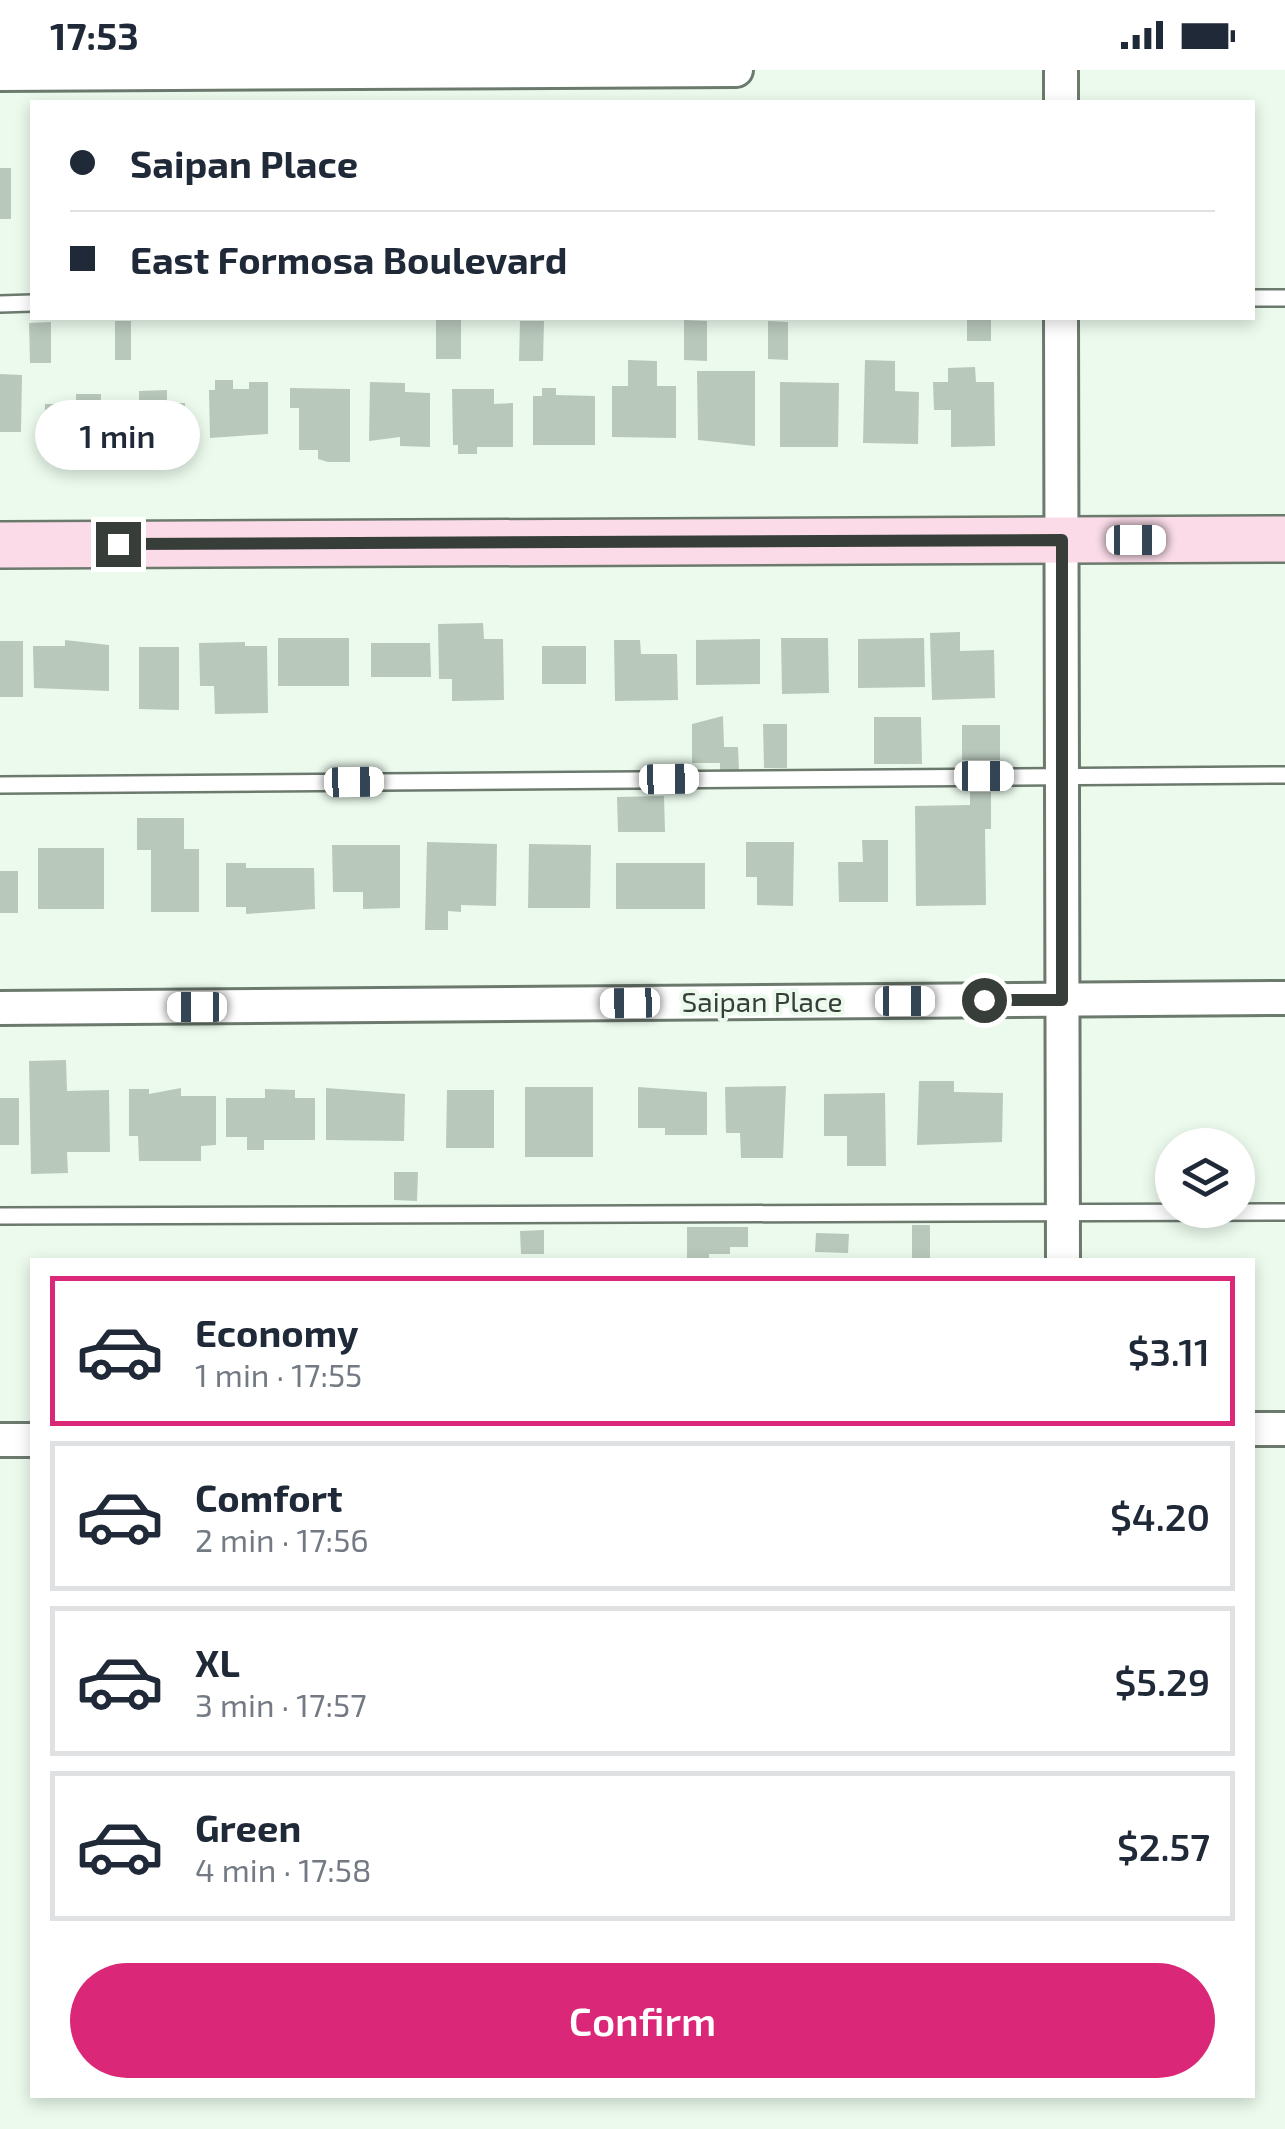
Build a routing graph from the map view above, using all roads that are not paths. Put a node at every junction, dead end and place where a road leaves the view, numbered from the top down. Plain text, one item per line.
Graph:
1 (736, 70) edge
2 (1061, 70) edge
3 (0, 74) edge
4 (1061, 100) edge
5 (1255, 298) edge
6 (1285, 298) edge
7 (0, 304) edge
8 (30, 304) edge
9 (1061, 320) edge
10 (1285, 539) edge
11 (1062, 540) junction
12 (0, 544) edge
13 (1285, 774) edge
14 (1062, 776) junction
15 (0, 784) edge
16 (1285, 998) edge
17 (1062, 1000) junction
18 (0, 1008) edge
19 (1285, 1212) edge
20 (1062, 1215) junction
21 (0, 1216) edge
22 (1063, 1258) edge
23 (1255, 1429) edge
24 (1285, 1429) edge
25 (0, 1440) edge
26 (30, 1440) edge

1 - 3 street
2 - 4 street
5 - 6 lane
7 - 8 lane
9 - 11 street
10 - 11 street
11 - 12 street
11 - 14 street
13 - 14 lane
14 - 15 lane
14 - 17 street
16 - 17 street, Saipan Place
17 - 18 street, Saipan Place
17 - 20 street
19 - 20 lane
20 - 21 lane
20 - 22 street
23 - 24 street
25 - 26 street

